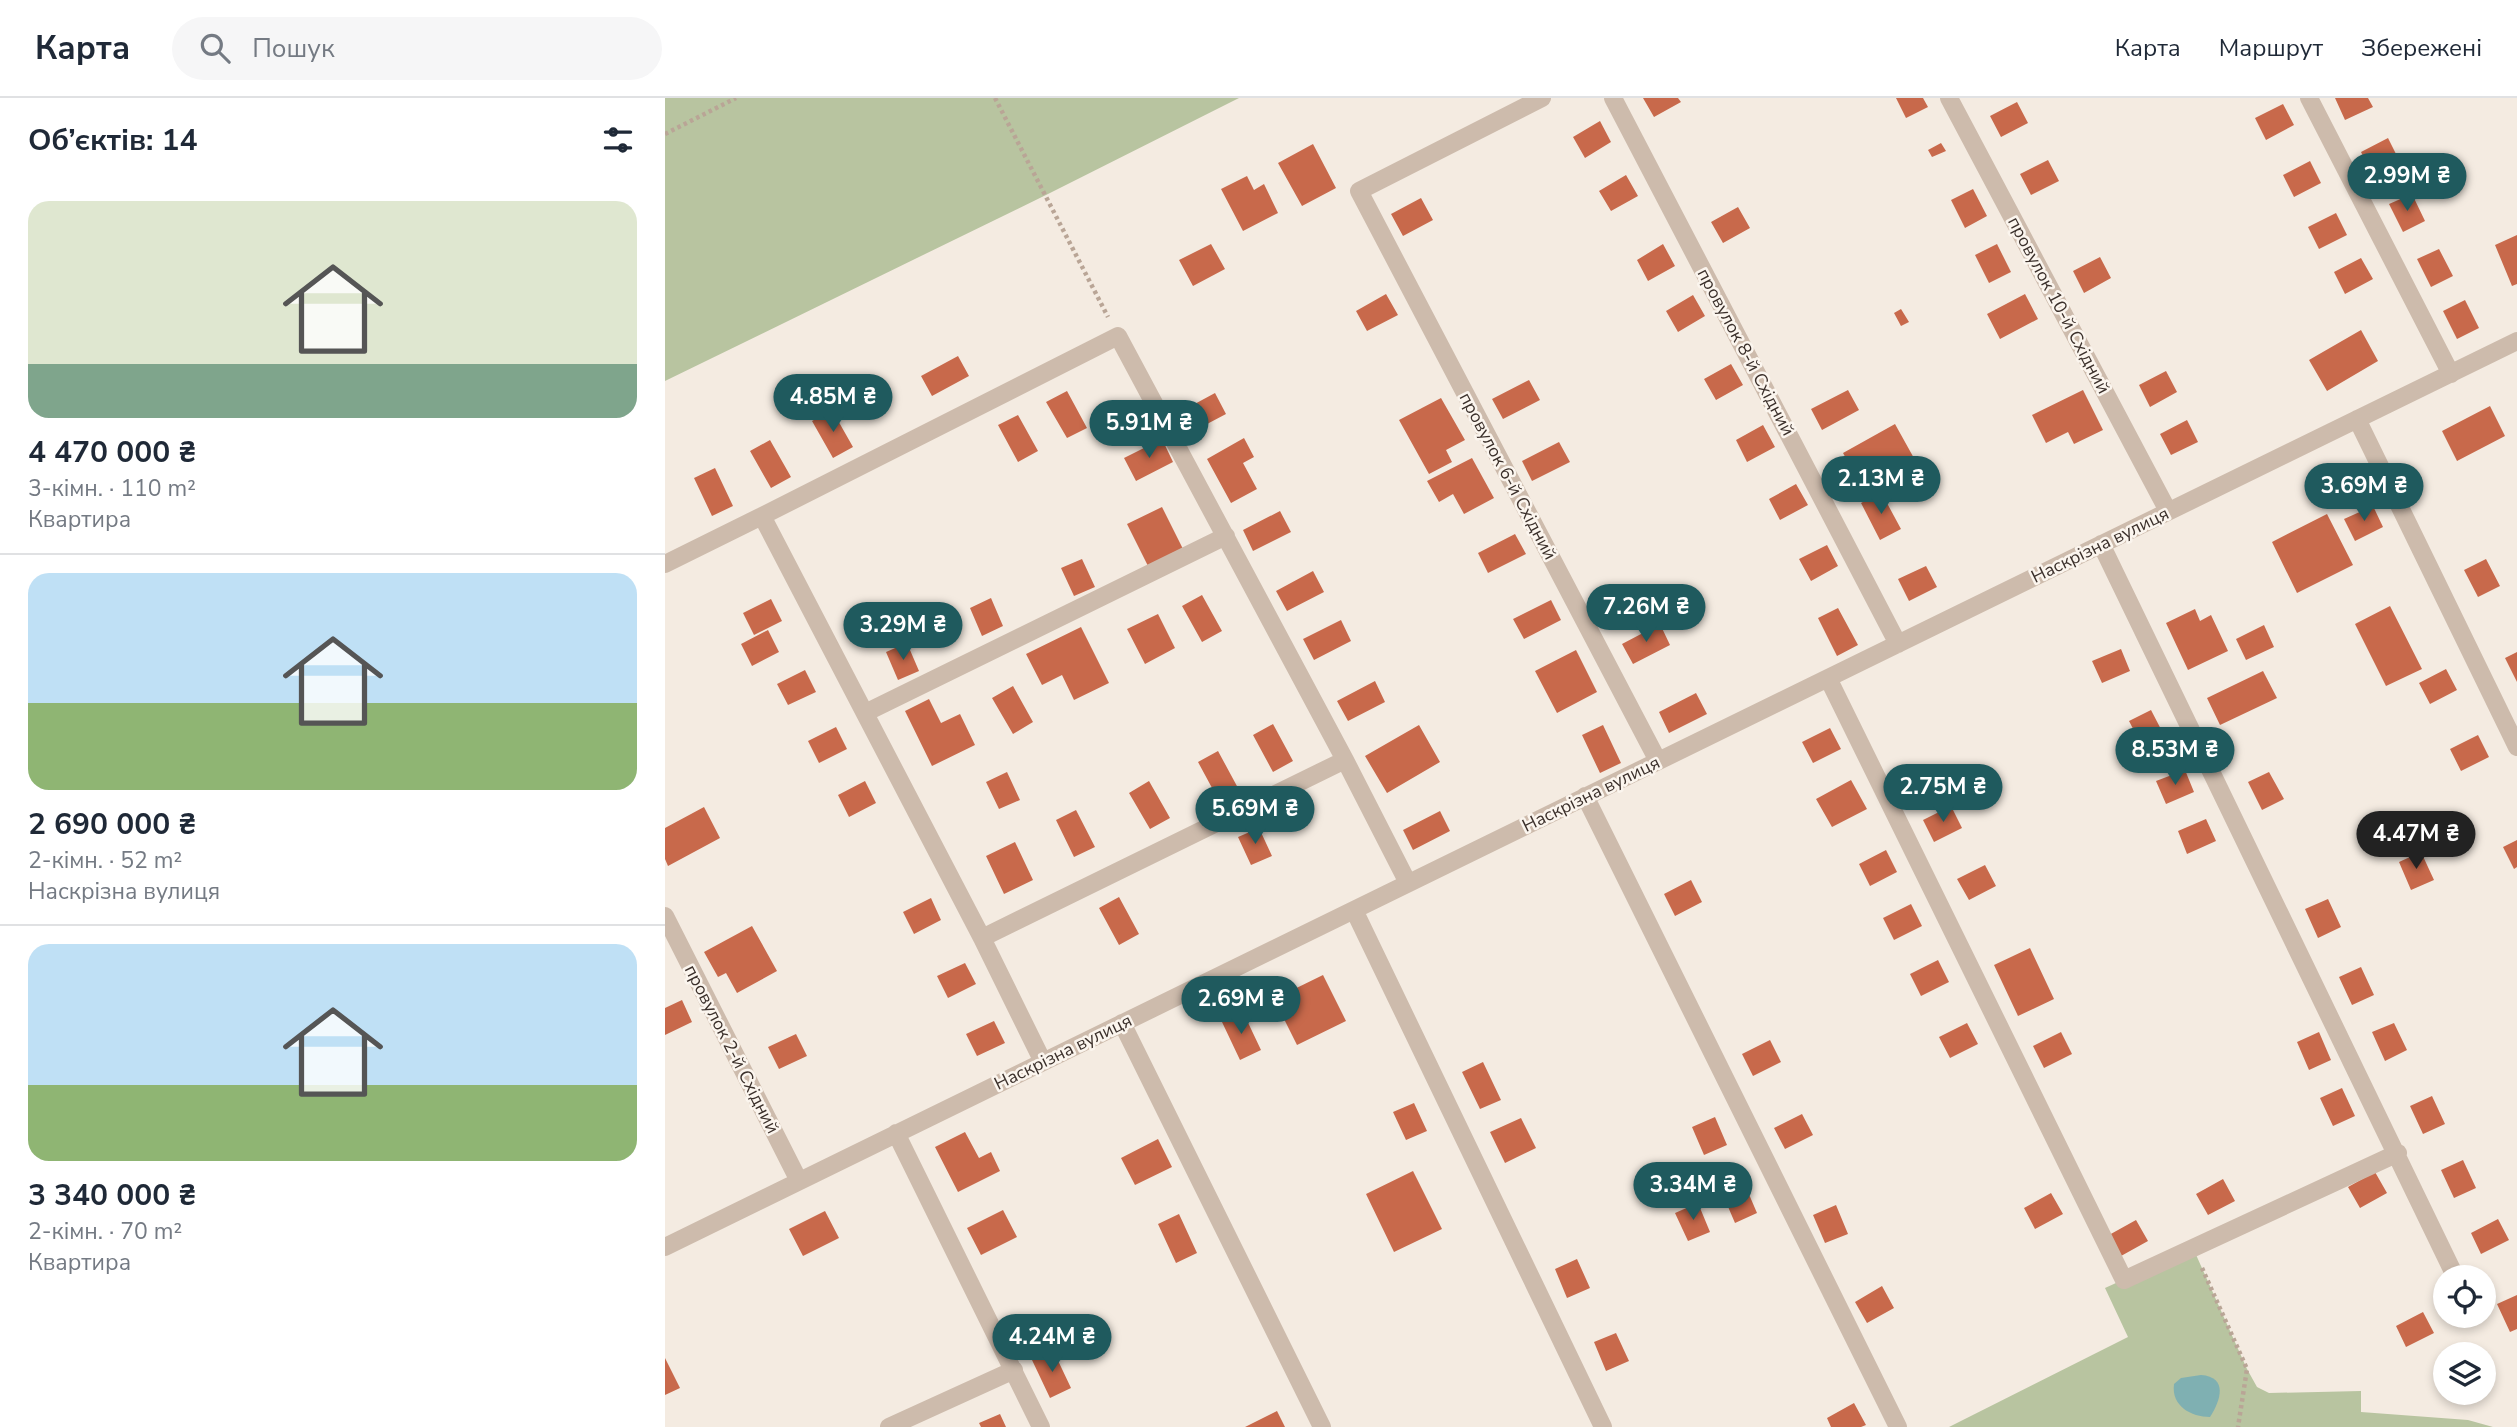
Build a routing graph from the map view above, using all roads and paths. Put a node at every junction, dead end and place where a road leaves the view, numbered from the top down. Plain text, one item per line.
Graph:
1 (736, 98) edge
2 (995, 98) edge
3 (1542, 98) edge
4 (1613, 98) edge
5 (1949, 98) edge
6 (2309, 98) edge
7 (665, 135) edge
8 (1118, 336) junction
9 (2517, 341) edge
10 (2451, 374) junction
11 (2357, 419) junction
12 (2168, 511) junction
13 (762, 516) junction
14 (1226, 536) junction
15 (2101, 544) junction
16 (665, 564) edge
17 (1898, 644) junction
18 (1828, 678) junction
19 (865, 713) junction
20 (2517, 747) edge
21 (1345, 760) junction
22 (1658, 761) junction
23 (1585, 796) junction
24 (1408, 883) junction
25 (1354, 910) junction
26 (665, 916) edge
27 (982, 938) junction
28 (1122, 1023) junction
29 (1043, 1062) junction
30 (896, 1133) junction
31 (2398, 1153) junction
32 (799, 1181) junction
33 (665, 1247) edge
34 (2193, 1248) junction
35 (2450, 1265) edge
36 (1014, 1370) junction
37 (889, 1427) edge
38 (1041, 1427) edge
39 (1322, 1427) edge
40 (1603, 1427) edge
41 (1898, 1427) edge
42 (2238, 1427) edge

1 - 7 path
2 - 8 path
3 - 22 street, провулок 6-й Східний
4 - 17 street, провулок 8-й Східний
5 - 12 street, провулок 10-й Східний
6 - 10 street
8 - 13 street
8 - 14 street
9 - 10 street, Наскрізна вулиця
10 - 11 street, Наскрізна вулиця
11 - 12 street, Наскрізна вулиця
11 - 20 street
12 - 15 street, Наскрізна вулиця
13 - 16 street
13 - 19 street
14 - 19 street
14 - 21 street
15 - 17 street, Наскрізна вулиця
15 - 31 street
17 - 18 street, Наскрізна вулиця
18 - 22 street, Наскрізна вулиця
18 - 34 street
19 - 27 street
21 - 24 street
21 - 27 street
22 - 23 street, Наскрізна вулиця
23 - 24 street, Наскрізна вулиця
23 - 41 street
24 - 25 street, Наскрізна вулиця
25 - 28 street, Наскрізна вулиця
25 - 40 street
26 - 32 street, провулок 2-й Східний
27 - 29 street
28 - 29 street, Наскрізна вулиця
28 - 39 street
29 - 30 street, Наскрізна вулиця
30 - 32 street, Наскрізна вулиця
30 - 36 street
31 - 34 street
31 - 35 street
32 - 33 street, Наскрізна вулиця
34 - 42 path
36 - 37 street
36 - 38 street

